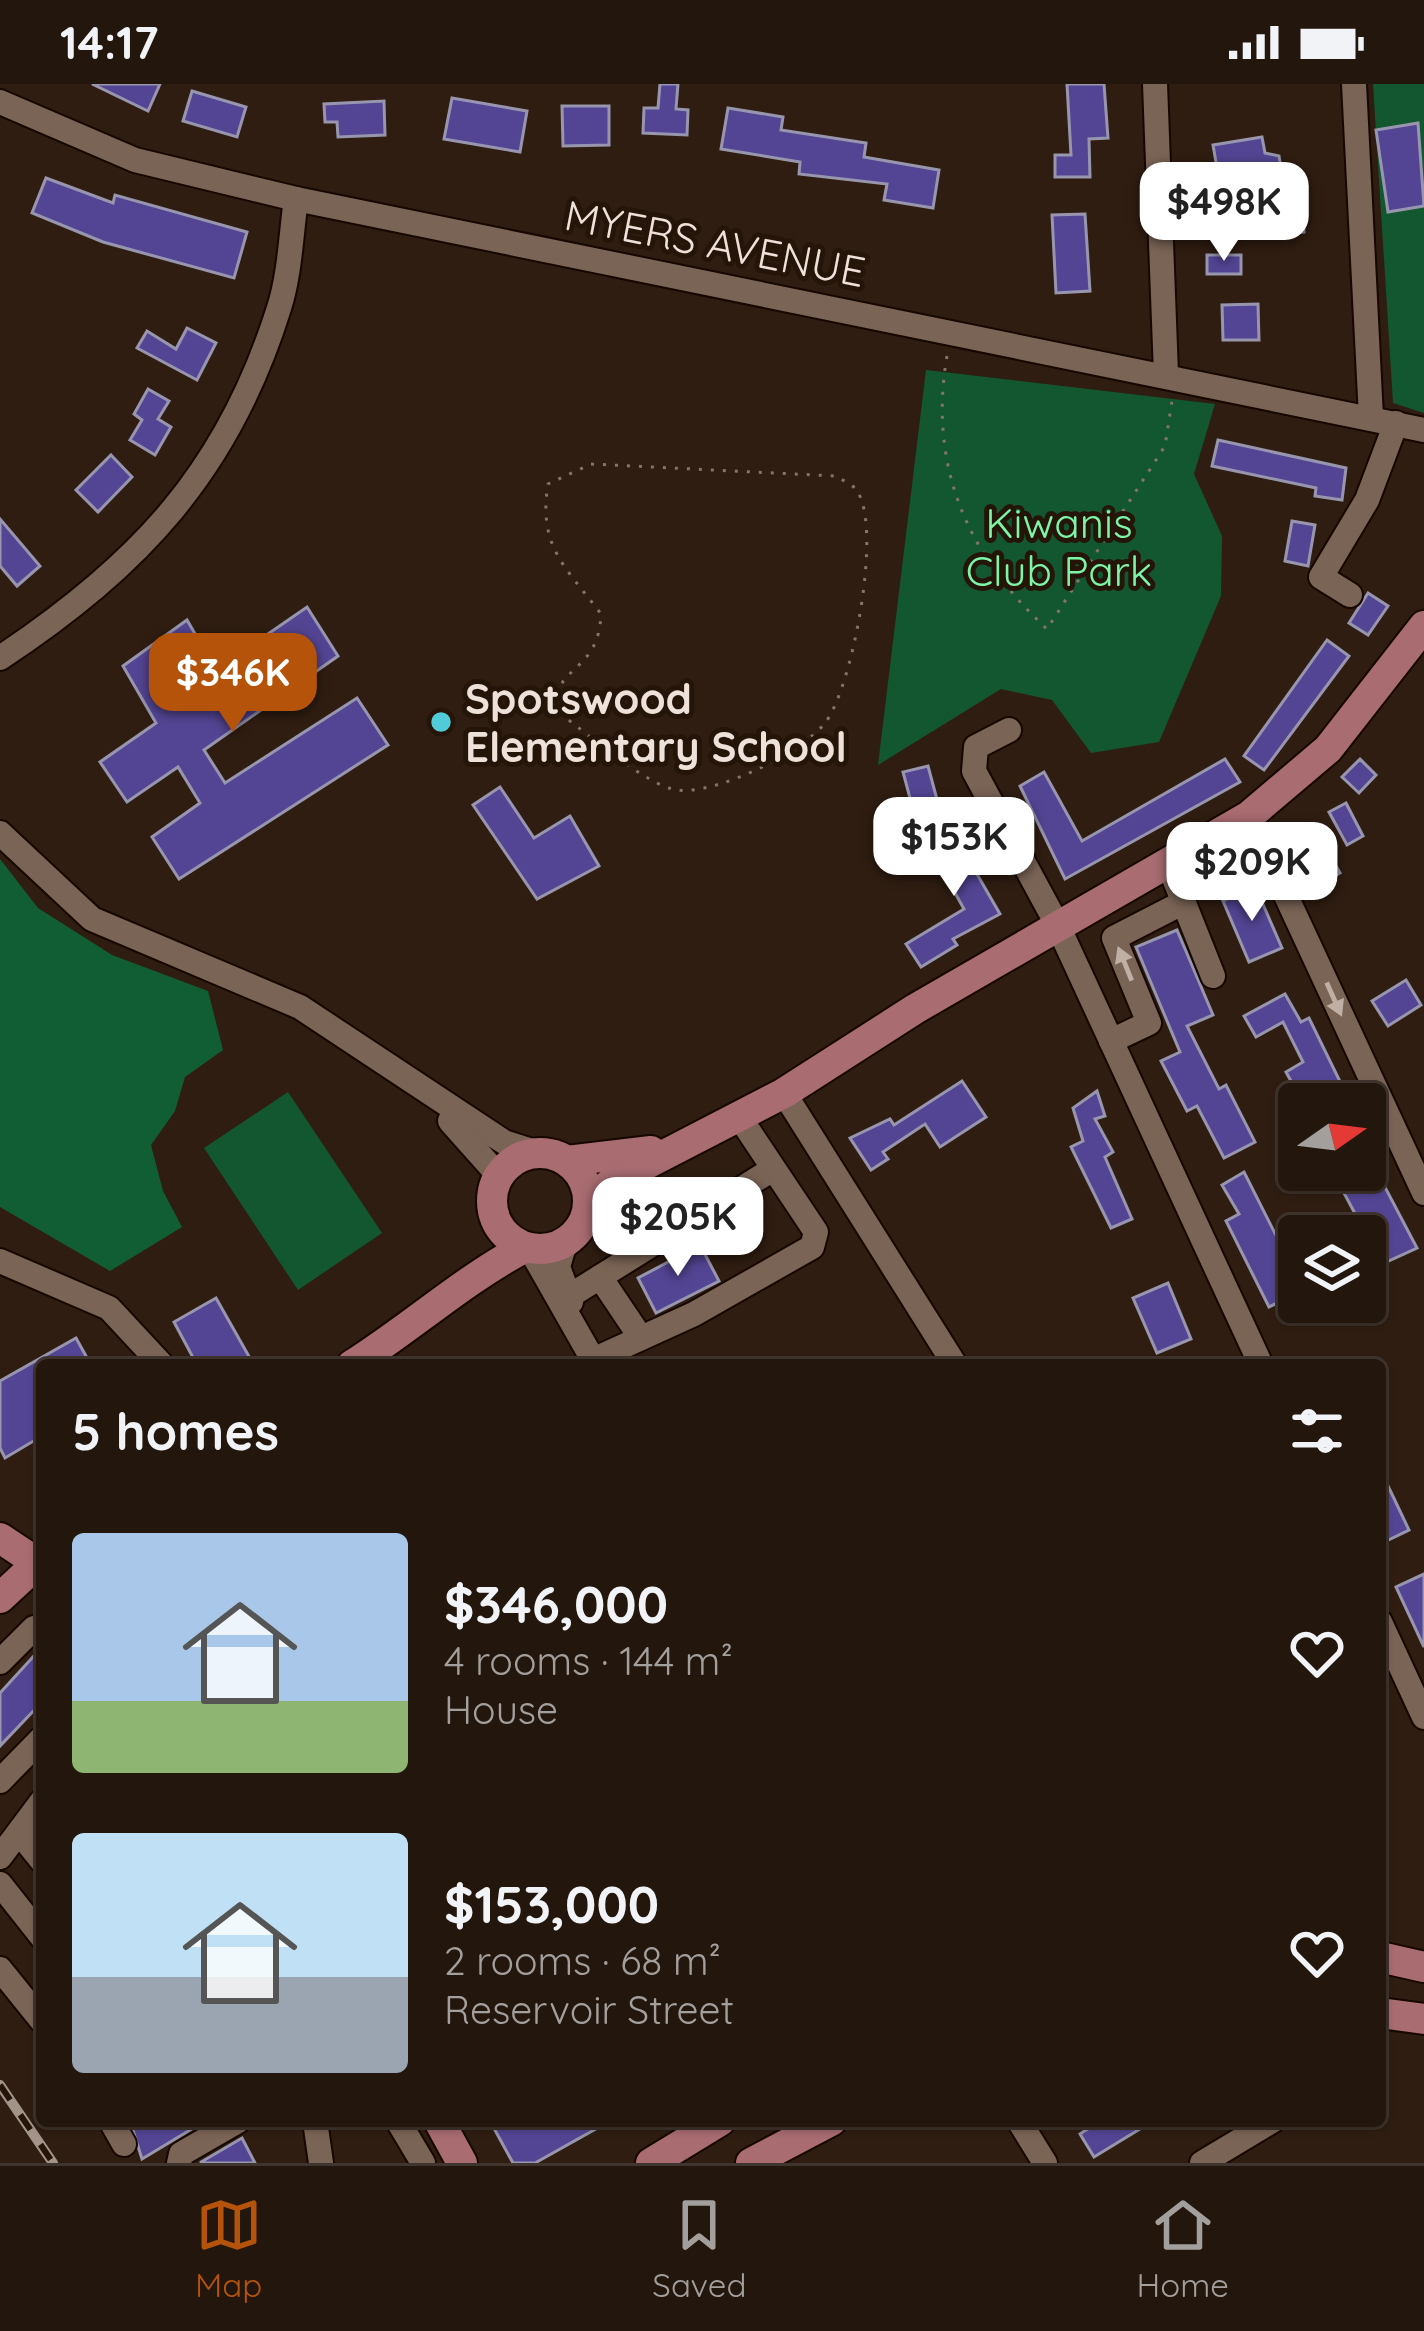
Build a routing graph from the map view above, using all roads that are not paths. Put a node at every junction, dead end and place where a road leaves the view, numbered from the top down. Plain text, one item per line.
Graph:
1 (1155, 84) edge
2 (1354, 84) edge
3 (0, 102) edge
4 (296, 199) junction
5 (1163, 373) junction
6 (1384, 420) junction
7 (1424, 430) edge
8 (1350, 595) dead end
9 (1424, 626) edge
10 (0, 658) edge
11 (1009, 730) dead end
12 (1249, 816) junction
13 (0, 833) edge
14 (1168, 863) junction
15 (1184, 902) junction
16 (1058, 926) junction
17 (1213, 976) dead end
18 (1111, 1041) junction
19 (396, 1070) junction
20 (784, 1093) junction
21 (740, 1118) junction
22 (704, 1138) junction
23 (552, 1157) junction
24 (773, 1169) junction
25 (499, 1176) junction
26 (1424, 1193) edge
27 (589, 1201) junction
28 (496, 1220) junction
29 (566, 1243) junction
30 (527, 1248) junction
31 (0, 1261) edge
32 (600, 1277) junction
33 (466, 1279) junction
34 (568, 1297) junction
35 (640, 1338) junction
36 (157, 1359) edge
37 (361, 1359) edge
38 (592, 1359) edge
39 (592, 1359) edge
40 (601, 1359) edge
41 (951, 1359) edge
42 (1258, 1359) edge
43 (0, 1538) edge
44 (36, 1560) edge
45 (36, 1566) edge
46 (0, 1598) edge
47 (34, 1628) dead end
48 (1386, 1631) edge
49 (0, 1662) edge
50 (1416, 1678) edge
51 (1424, 1717) edge
52 (36, 1744) edge
53 (0, 1781) edge
54 (36, 1811) edge
55 (21, 1835) junction
56 (36, 1854) edge
57 (0, 1857) edge
58 (0, 1884) edge
59 (36, 1929) edge
60 (1386, 1958) edge
61 (1424, 1967) edge
62 (0, 1969) edge
63 (36, 2014) edge
64 (1386, 2014) edge
65 (1424, 2019) edge
66 (114, 2127) edge
67 (228, 2127) edge
68 (316, 2127) edge
69 (402, 2127) edge
70 (442, 2127) edge
71 (820, 2127) edge
72 (1023, 2127) edge
73 (1262, 2127) edge
74 (677, 2132) edge
75 (124, 2144) dead end
76 (178, 2163) edge
77 (321, 2163) edge
78 (423, 2163) edge
79 (461, 2163) edge
80 (651, 2163) edge
81 (751, 2163) edge
82 (1045, 2163) edge
83 (1202, 2163) edge

1 - 5 street
2 - 6 street
3 - 4 street, MYERS AVENUE
4 - 5 street, MYERS AVENUE
4 - 10 street
5 - 6 street, MYERS AVENUE
6 - 7 street, MYERS AVENUE
6 - 8 street
9 - 12 main road
11 - 16 street
12 - 14 main road
12 -> 26 street
13 - 19 street
14 - 15 street
14 - 16 main road
15 - 17 street
18 -> 15 street
16 - 18 street
16 - 20 main road
18 - 42 street
19 - 23 street
19 - 25 street
20 - 21 main road
20 - 41 street
21 - 22 main road
21 - 24 street
22 - 23 main road
22 - 27 main road
23 - 25 main road
23 - 27 main road
24 - 32 street
24 - 35 street
25 - 28 main road
27 - 29 main road
28 - 30 main road
28 - 33 main road
29 - 30 main road
29 - 34 street
30 - 33 main road
30 - 38 street
31 - 36 street
32 - 34 street
32 - 35 street
33 - 37 main road
34 - 39 street
35 - 40 street
43 - 44 main road
45 - 46 main road
47 - 49 street
48 - 50 street
50 - 51 street
52 - 53 street
54 - 55 street
55 - 56 street
55 - 57 street
58 - 59 street
60 - 61 main road
62 - 63 street
64 - 65 main road
66 - 75 street
67 - 76 street
68 - 77 street
69 - 78 street
70 - 79 main road
71 - 81 main road
72 - 82 street
73 - 83 street
74 - 80 main road

